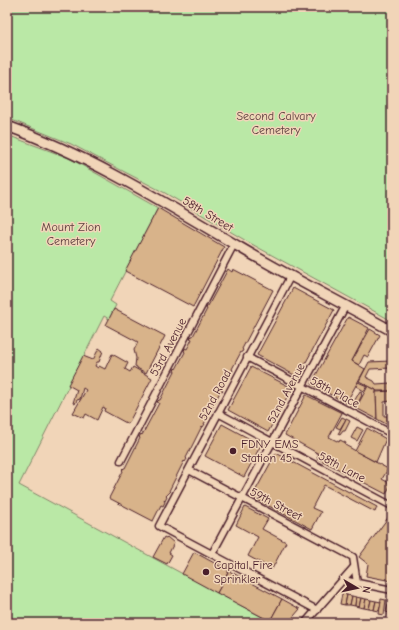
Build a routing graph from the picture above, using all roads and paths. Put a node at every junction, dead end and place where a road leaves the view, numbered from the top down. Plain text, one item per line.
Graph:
1 (7, 126) edge
2 (234, 244) junction
3 (290, 275) junction
4 (346, 305) junction
5 (392, 331) edge
6 (247, 357) junction
7 (302, 386) junction
8 (218, 413) junction
9 (392, 434) edge
10 (272, 442) junction
11 (121, 460) dead end
12 (189, 470) junction
13 (242, 498) junction
14 (392, 506) edge
15 (212, 554) junction
16 (354, 567) junction
17 (343, 580) junction
18 (357, 583) junction
19 (392, 590) edge
20 (317, 610) junction
21 (305, 623) edge

1 - 2 main road, 58th Street
2 - 3 main road, 58th Street
2 - 11 street, 53rd Avenue
3 - 4 main road, 58th Street
3 - 6 street, 52nd Road
4 - 5 main road, 58th Street
4 - 7 street, 52nd Avenue
6 - 7 street, 58th Place
6 - 8 street, 52nd Road
7 - 9 street, 58th Place
7 - 10 street, 52nd Avenue
8 - 10 street, 58th Lane
8 - 12 street, 52nd Road
10 - 13 street, 52nd Avenue
10 - 14 street, 58th Lane
12 - 13 street, 59th Street
12 - 15 street, 52nd Road
13 - 15 street, 52nd Avenue
13 - 16 street, 59th Street
15 - 20 street
16 - 17 street
16 - 18 street
17 - 18 street
17 - 20 street
18 - 19 street
20 - 21 street

